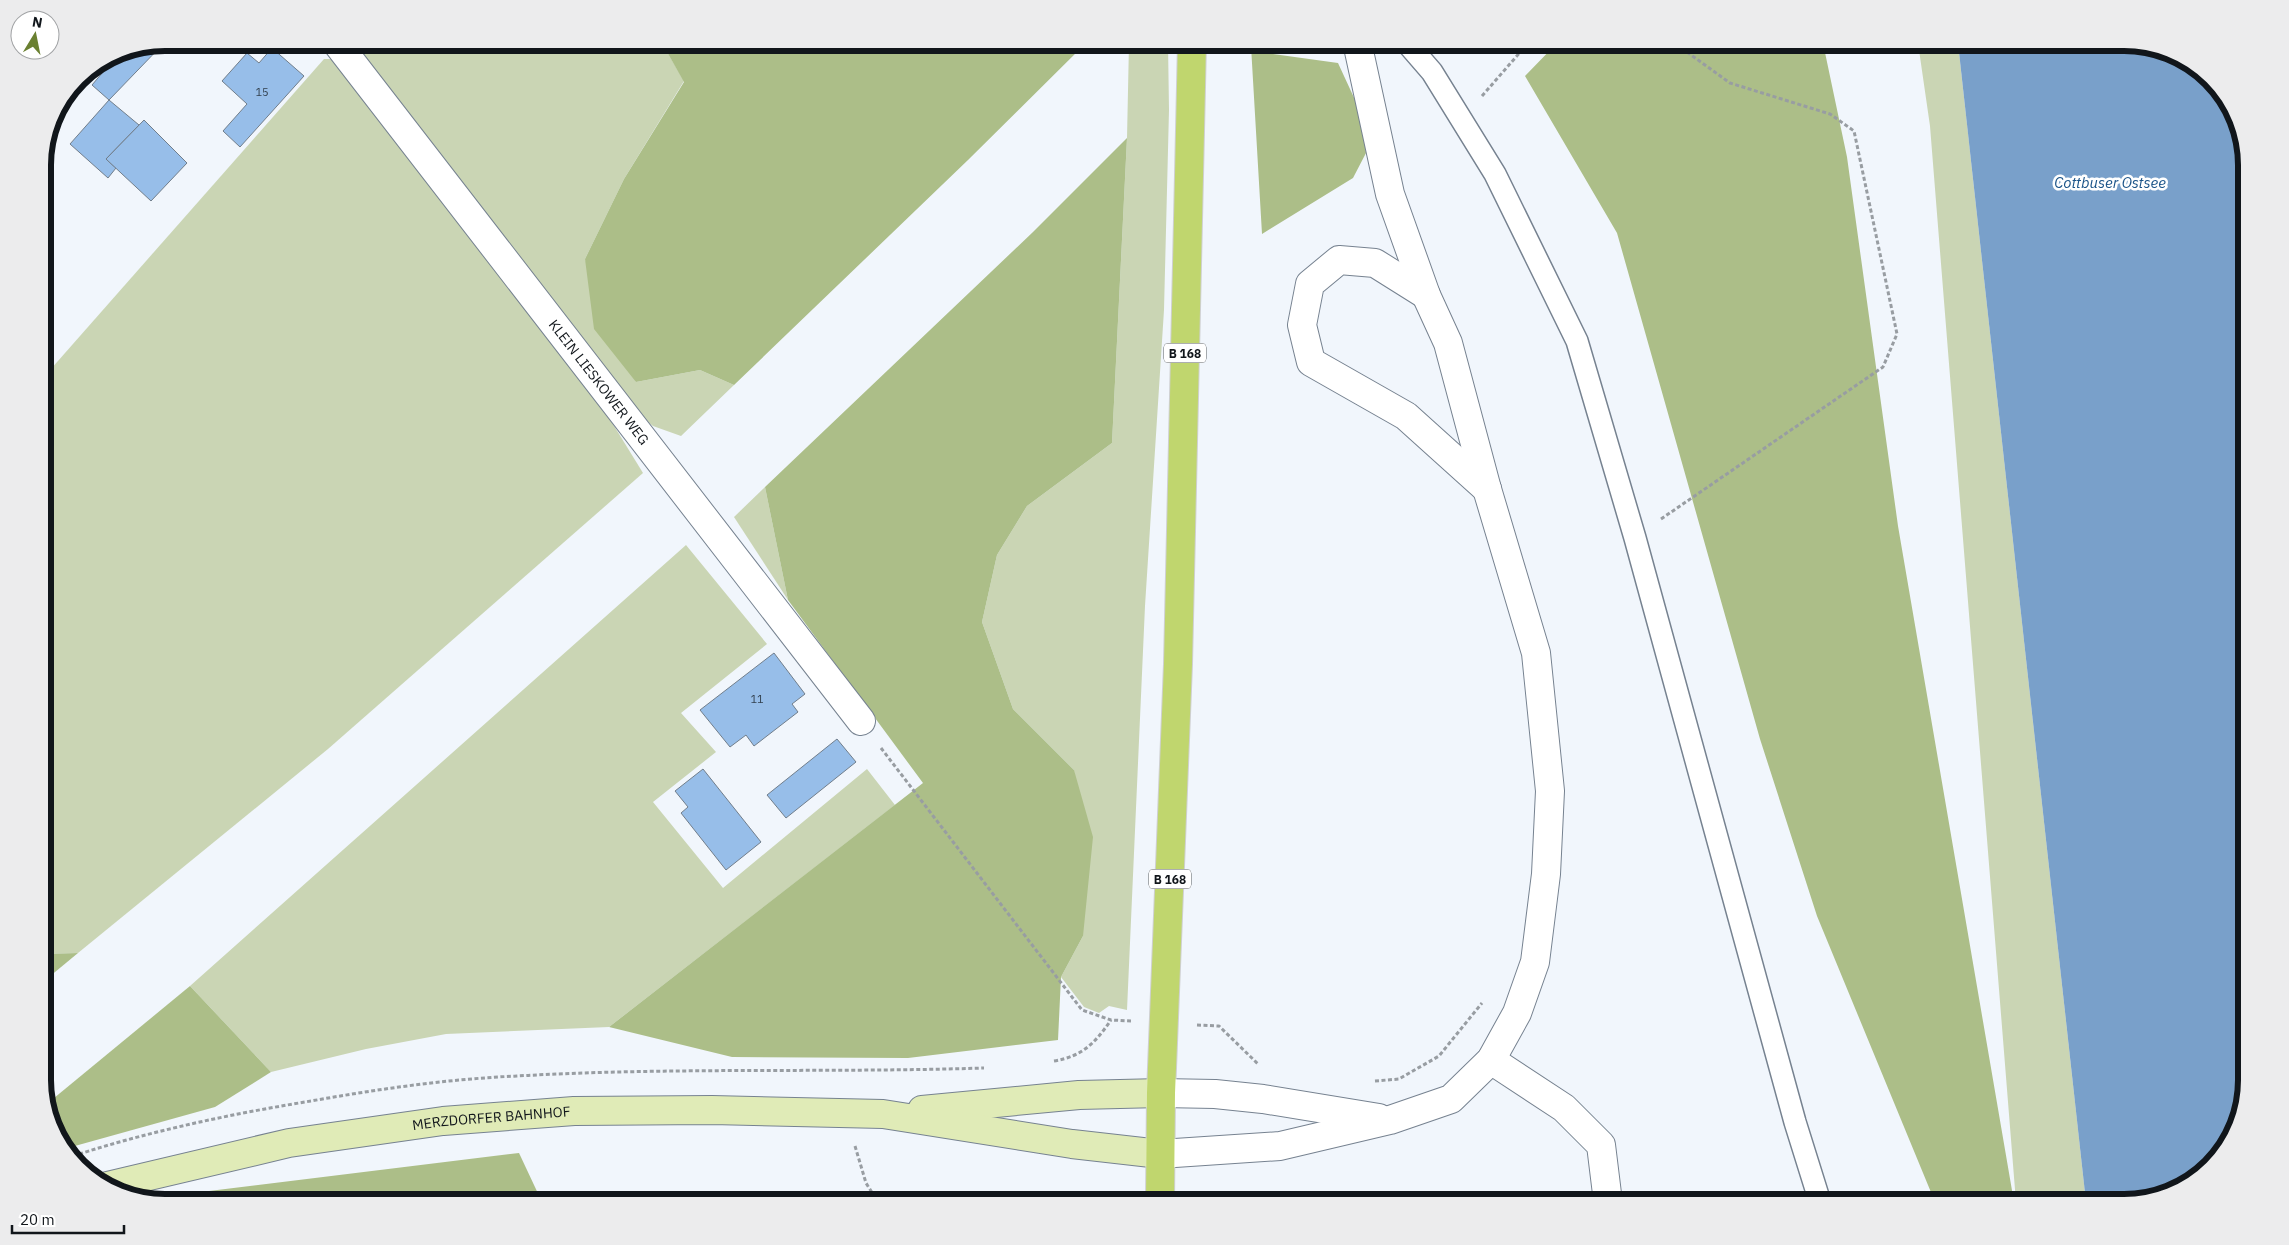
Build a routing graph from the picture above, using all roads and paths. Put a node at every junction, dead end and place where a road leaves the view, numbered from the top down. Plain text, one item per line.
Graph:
1 (343, 51) edge
2 (1192, 51) edge
3 (1358, 51) edge
4 (1414, 51) edge
5 (1521, 51) edge
6 (1686, 51) edge
7 (1461, 121) junction
8 (1426, 295) junction
9 (1487, 489) junction
10 (1634, 538) junction
11 (861, 721) joint
12 (1483, 1001) dead end
13 (1111, 1020) dead end
14 (1164, 1023) junction
15 (1492, 1060) junction
16 (1266, 1066) dead end
17 (1374, 1081) dead end
18 (1161, 1093) junction
19 (846, 1112) junction
20 (883, 1114) junction
21 (1390, 1120) junction
22 (1160, 1154) junction
23 (118, 1183) edge
24 (873, 1194) edge
25 (1160, 1194) edge
26 (1607, 1194) edge
27 (1818, 1194) edge

1 - 11 street, KLEIN LIESKOWER WEG
2 - 14 main road, B 168
3 - 8 street
4 - 7 lane
5 - 7 path
6 - 10 path
7 - 10 lane
8 - 9 street
8 - 9 street
9 - 15 street
10 - 27 lane
11 - 13 path
12 - 17 path
14 - 16 path
14 - 18 main road, B 168
15 - 21 street
15 - 26 street
18 - 20 street
18 - 21 street
18 - 22 main road, B 168
19 - 20 street, MERZDORFER BAHNHOF
19 - 23 street, MERZDORFER BAHNHOF
19 - 24 path
20 - 22 street
21 - 22 street
22 - 25 main road, B 168

